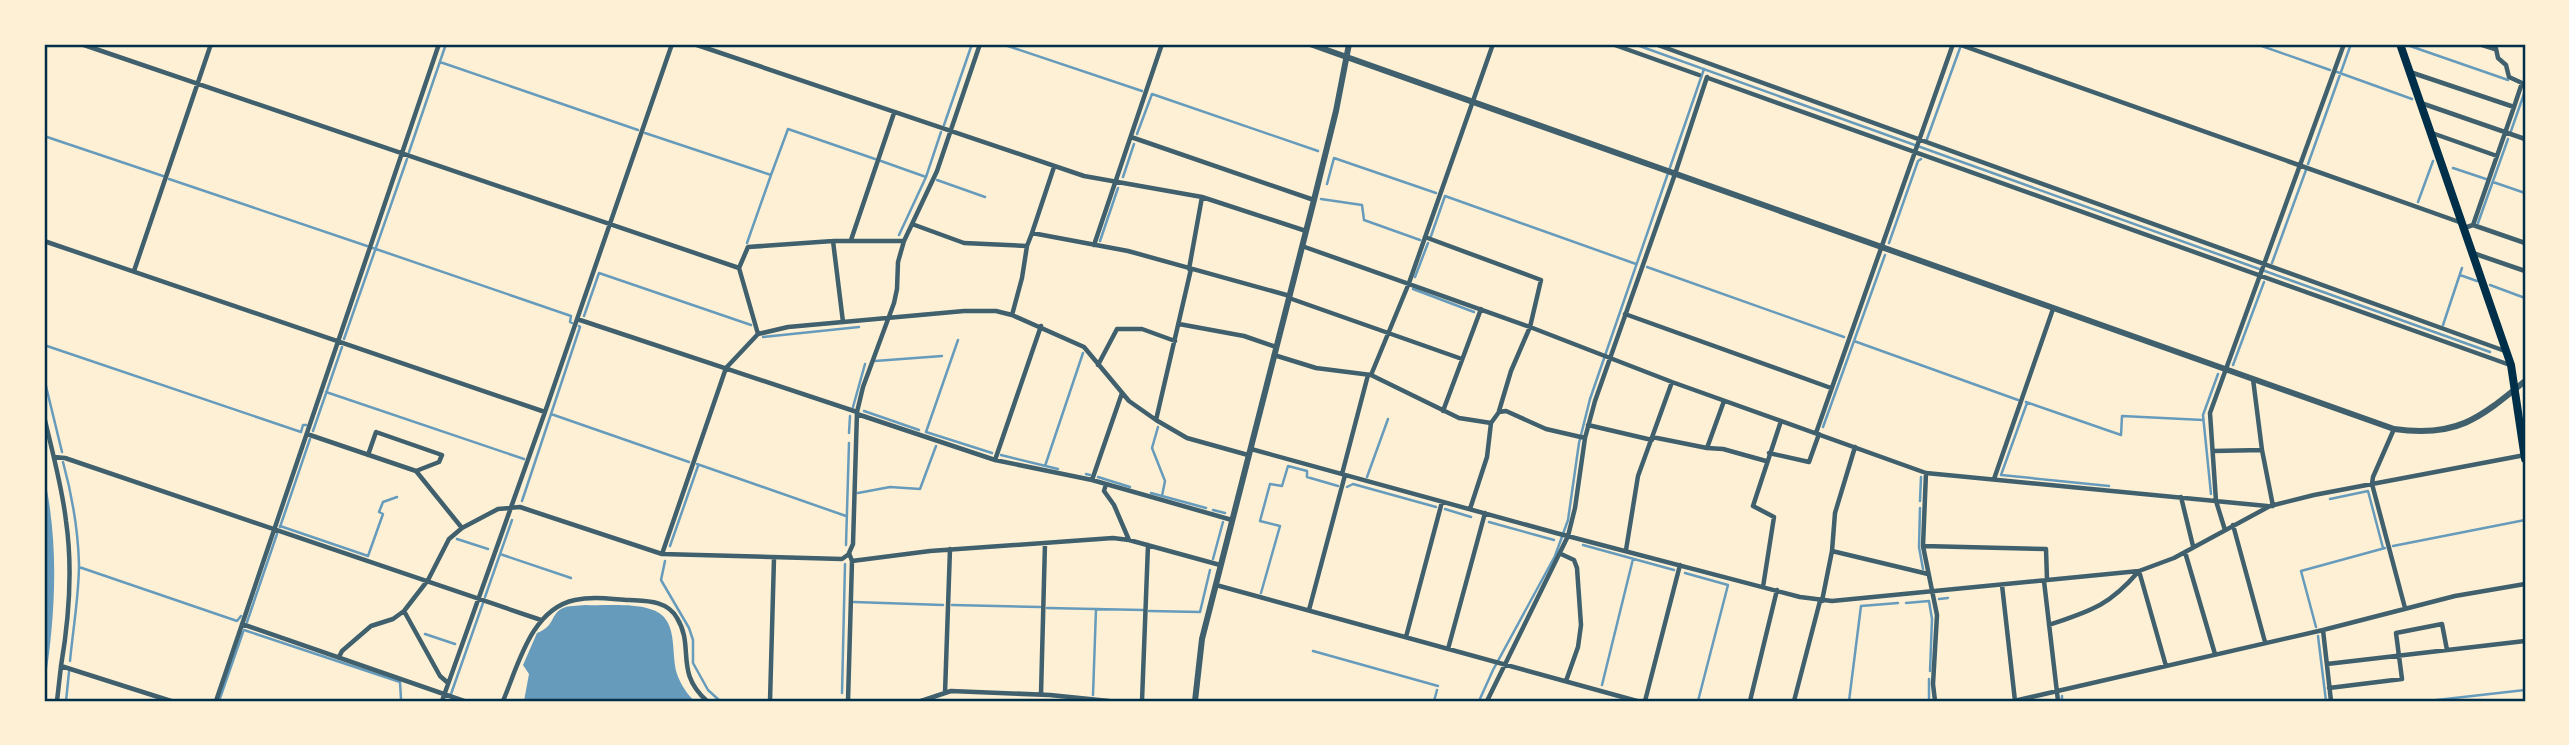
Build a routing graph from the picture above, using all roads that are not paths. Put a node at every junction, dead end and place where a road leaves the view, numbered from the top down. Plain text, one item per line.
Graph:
1 (81, 44) edge
2 (211, 44) edge
3 (439, 44) edge
4 (672, 44) edge
5 (694, 44) edge
6 (980, 44) edge
7 (1162, 44) edge
8 (1310, 44) edge
9 (1349, 44) edge
10 (1493, 44) edge
11 (1612, 44) edge
12 (1655, 44) edge
13 (1956, 44) edge
14 (2344, 44) edge
15 (2400, 44) edge
16 (2479, 44) edge
17 (2495, 47) edge
18 (1347, 57) junction
19 (2410, 72) junction
20 (1699, 75) dead end
21 (198, 84) junction
22 (1472, 102) junction
23 (2421, 103) junction
24 (2514, 107) junction
25 (894, 113) junction
26 (950, 132) junction
27 (2505, 132) junction
28 (2431, 133) junction
29 (1131, 137) junction
30 (2525, 139) edge
31 (1918, 141) junction
32 (1915, 150) junction
33 (402, 153) junction
34 (2497, 156) junction
35 (2301, 164) junction
36 (1054, 167) junction
37 (1671, 173) junction
38 (1116, 182) junction
39 (1202, 197) junction
40 (1314, 200) junction
41 (610, 224) junction
42 (912, 224) junction
43 (2467, 225) junction
44 (1306, 231) junction
45 (1032, 233) junction
46 (1425, 237) junction
47 (833, 240) junction
48 (851, 240) junction
49 (44, 241) edge
50 (904, 241) junction
51 (2525, 243) edge
52 (1094, 245) junction
53 (1027, 246) junction
54 (1302, 246) junction
55 (1881, 247) junction
56 (2473, 253) junction
57 (739, 268) junction
58 (1190, 269) junction
59 (2263, 269) junction
60 (134, 271) junction
61 (2525, 271) edge
62 (1409, 283) junction
63 (1289, 297) junction
64 (1481, 309) junction
65 (2053, 309) junction
66 (1625, 314) junction
67 (1012, 315) junction
68 (889, 318) junction
69 (577, 319) junction
70 (843, 322) junction
71 (1179, 324) junction
72 (1041, 326) junction
73 (1530, 327) junction
74 (758, 334) junction
75 (1389, 334) junction
76 (337, 340) junction
77 (1175, 341) junction
78 (1275, 351) junction
79 (2506, 351) junction
80 (1609, 357) junction
81 (1462, 359) junction
82 (1098, 365) junction
83 (2511, 365) junction
84 (726, 368) junction
85 (2225, 369) junction
86 (1369, 375) junction
87 (2253, 379) junction
88 (2525, 381) edge
89 (1672, 382) junction
90 (1831, 388) junction
91 (2516, 389) junction
92 (1122, 393) junction
93 (1724, 401) junction
94 (1443, 411) junction
95 (545, 412) junction
96 (1499, 412) junction
97 (857, 413) junction
98 (44, 416) edge
99 (1156, 420) junction
100 (1781, 421) junction
101 (1490, 422) junction
102 (1588, 425) junction
103 (2394, 429) junction
104 (307, 434) junction
105 (1817, 434) junction
106 (1583, 438) junction
107 (1652, 439) junction
108 (1855, 447) junction
109 (1707, 448) junction
110 (2262, 450) junction
111 (2213, 451) junction
112 (1249, 452) junction
113 (1769, 453) junction
114 (368, 455) junction
115 (54, 457) junction
116 (2525, 457) edge
117 (995, 460) junction
118 (1766, 461) junction
119 (416, 471) junction
120 (1926, 473) junction
121 (1344, 475) junction
122 (1994, 479) junction
123 (1092, 480) junction
124 (1106, 484) junction
125 (2372, 484) junction
126 (2181, 497) junction
127 (2216, 501) junction
128 (1442, 502) junction
129 (2271, 506) junction
130 (511, 508) junction
131 (1471, 509) junction
132 (1485, 513) junction
133 (1232, 520) junction
134 (2233, 526) junction
135 (462, 528) junction
136 (274, 530) junction
137 (2225, 530) junction
138 (1567, 536) junction
139 (1129, 540) junction
140 (1045, 543) junction
141 (1147, 545) junction
142 (1923, 546) junction
143 (2193, 546) junction
144 (950, 549) junction
145 (1626, 550) junction
146 (1832, 551) junction
147 (2185, 552) junction
148 (662, 554) junction
149 (849, 554) junction
150 (1561, 554) junction
151 (775, 558) junction
152 (852, 561) junction
153 (1220, 565) junction
154 (1680, 565) junction
155 (2138, 571) junction
156 (1928, 574) junction
157 (428, 580) junction
158 (2046, 581) junction
159 (2525, 584) edge
160 (1215, 585) junction
161 (2002, 585) junction
162 (1763, 587) junction
163 (1777, 590) junction
164 (1932, 592) junction
165 (478, 597) junction
166 (1821, 601) junction
167 (2404, 608) junction
168 (1309, 610) junction
169 (404, 611) junction
170 (541, 620) junction
171 (242, 624) junction
172 (2049, 625) junction
173 (2323, 630) junction
174 (1406, 637) junction
175 (2525, 641) edge
176 (2266, 642) junction
177 (1448, 649) junction
178 (2447, 650) junction
179 (2215, 654) junction
180 (2400, 655) junction
181 (339, 657) junction
182 (1503, 664) junction
183 (2327, 664) junction
184 (61, 666) junction
185 (2166, 666) junction
186 (1566, 681) junction
187 (448, 683) junction
188 (2329, 688) junction
189 (2057, 691) junction
190 (945, 693) junction
191 (1000, 693) junction
192 (444, 694) junction
193 (1041, 694) junction
194 (1194, 699) edge
195 (57, 701) edge
196 (171, 701) edge
197 (216, 701) edge
198 (442, 701) edge
199 (464, 701) edge
200 (503, 701) edge
201 (707, 701) edge
202 (770, 701) edge
203 (848, 701) edge
204 (921, 701) edge
205 (999, 701) edge
206 (1109, 701) edge
207 (1142, 701) edge
208 (1487, 701) edge
209 (1637, 701) edge
210 (1645, 701) edge
211 (1750, 701) edge
212 (1794, 701) edge
213 (1935, 701) edge
214 (2015, 701) edge
215 (2058, 701) edge
216 (2331, 701) edge

1 - 21 street
2 - 21 street
3 - 33 street
4 - 41 street
5 - 25 street
6 - 26 street
7 - 29 street
8 - 18 street
9 - 18 street
10 - 22 street
11 - 20 street
12 - 31 street
13 - 31 street
13 - 35 street
14 - 35 street
15 - 19 main road
16 - 17 street
17 - 24 street
18 - 22 street
18 - 40 street
19 - 23 main road
19 - 24 street
21 - 33 street
21 - 60 street
22 - 37 street
22 - 46 street
23 - 27 street
23 - 28 main road
24 - 27 street
25 - 26 street
25 - 48 street
26 - 36 street
26 - 42 street
27 - 30 street
27 - 34 street
28 - 34 street
28 - 43 main road
29 - 38 street
29 - 40 street
31 - 32 street
31 - 59 street
32 - 37 street
32 - 55 street
32 - 59 street
33 - 41 street
33 - 76 street
34 - 43 street
35 - 43 street
35 - 59 street
36 - 38 street
36 - 45 street
37 - 55 street
37 - 66 street
38 - 39 street
38 - 52 street
39 - 44 street
39 - 58 street
40 - 44 street
41 - 57 street
41 - 69 street
42 - 50 street
42 - 53 street
43 - 51 street
43 - 56 main road
44 - 54 street
45 - 52 street
45 - 53 street
46 - 62 street
46 - 73 street
47 - 48 street
47 - 57 street
47 - 70 street
48 - 50 street
49 - 60 street
50 - 68 street
52 - 58 street
53 - 67 street
54 - 62 street
54 - 63 street
55 - 65 street
55 - 90 street
56 - 61 street
56 - 79 main road
57 - 74 street
58 - 63 street
58 - 71 street
59 - 79 street
59 - 83 street
59 - 85 street
60 - 76 street
62 - 64 street
62 - 75 street
63 - 75 street
63 - 78 street
64 - 73 street
64 - 81 street
65 - 85 street
65 - 122 street
66 - 80 street
66 - 90 street
67 - 68 street
67 - 72 street
68 - 70 street
68 - 97 street
69 - 84 street
69 - 95 street
70 - 74 street
71 - 77 street
71 - 78 street
72 - 82 street
72 - 117 street
73 - 80 street
73 - 96 street
74 - 84 street
75 - 81 street
75 - 86 street
76 - 95 street
76 - 104 street
77 - 82 street
77 - 99 street
78 - 86 street
78 - 112 street
79 - 83 main road
80 - 89 street
80 - 102 street
81 - 94 street
82 - 92 street
83 - 91 main road
84 - 97 street
84 - 148 street
85 - 87 street
85 - 111 street
86 - 94 street
86 - 121 street
87 - 103 street
87 - 110 street
88 - 91 street
89 - 93 street
89 - 107 street
90 - 105 street
91 - 103 street
91 - 116 main road
92 - 99 street
92 - 123 street
93 - 100 street
93 - 109 street
94 - 101 street
95 - 130 street
96 - 101 street
96 - 106 street
97 - 117 street
97 - 149 street
98 - 115 street
99 - 112 street
100 - 105 street
100 - 113 street
101 - 131 street
102 - 106 street
102 - 107 street
103 - 125 street
104 - 114 street
104 - 136 street
105 - 108 street
105 - 113 street
106 - 138 street
107 - 109 street
107 - 145 street
108 - 120 street
108 - 146 street
109 - 118 street
110 - 111 street
110 - 129 street
111 - 127 street
112 - 121 street
112 - 133 street
113 - 118 street
114 - 119 street
114 - 119 street
115 - 136 street
115 - 184 street
116 - 125 street
117 - 123 street
118 - 162 street
119 - 135 street
120 - 122 street
120 - 142 street
121 - 128 street
121 - 168 street
122 - 126 street
123 - 124 street
124 - 133 street
124 - 139 street
125 - 129 street
125 - 167 street
126 - 127 street
126 - 143 street
127 - 129 street
127 - 137 street
128 - 131 street
128 - 174 street
129 - 134 street
130 - 135 street
130 - 148 street
130 - 165 street
131 - 132 street
132 - 138 street
132 - 177 street
133 - 153 street
134 - 137 street
134 - 176 street
135 - 157 street
136 - 157 street
136 - 171 street
137 - 143 street
138 - 145 street
138 - 150 street
139 - 140 street
139 - 141 street
140 - 144 street
140 - 193 street
141 - 153 street
141 - 207 street
142 - 156 street
142 - 158 street
143 - 147 street
144 - 152 street
144 - 190 street
145 - 154 street
146 - 156 street
146 - 166 street
147 - 155 street
147 - 179 street
148 - 151 street
149 - 151 street
149 - 152 street
150 - 182 street
150 - 186 street
151 - 202 street
152 - 203 street
153 - 160 street
154 - 162 street
154 - 210 street
155 - 158 street
155 - 172 street
155 - 185 street
156 - 164 street
157 - 165 street
157 - 169 street
158 - 161 street
158 - 172 street
159 - 167 street
160 - 168 street
160 - 194 street
161 - 164 street
161 - 214 street
162 - 163 street
163 - 166 street
163 - 211 street
164 - 166 street
164 - 213 street
165 - 170 street
165 - 187 street
166 - 212 street
167 - 173 street
168 - 174 street
169 - 181 street
169 - 187 street
170 - 200 street
170 - 201 street
171 - 181 street
171 - 197 street
172 - 189 street
173 - 176 street
173 - 183 street
174 - 177 street
175 - 178 street
176 - 179 street
177 - 182 street
178 - 180 street
178 - 180 street
179 - 185 street
180 - 183 street
180 - 188 street
181 - 192 street
182 - 186 street
182 - 208 street
183 - 188 street
184 - 195 street
184 - 196 street
185 - 189 street
186 - 209 street
187 - 192 street
188 - 216 street
189 - 214 street
189 - 215 street
190 - 191 street
190 - 204 street
191 - 193 street
191 - 205 street
192 - 198 street
192 - 199 street
193 - 206 street

